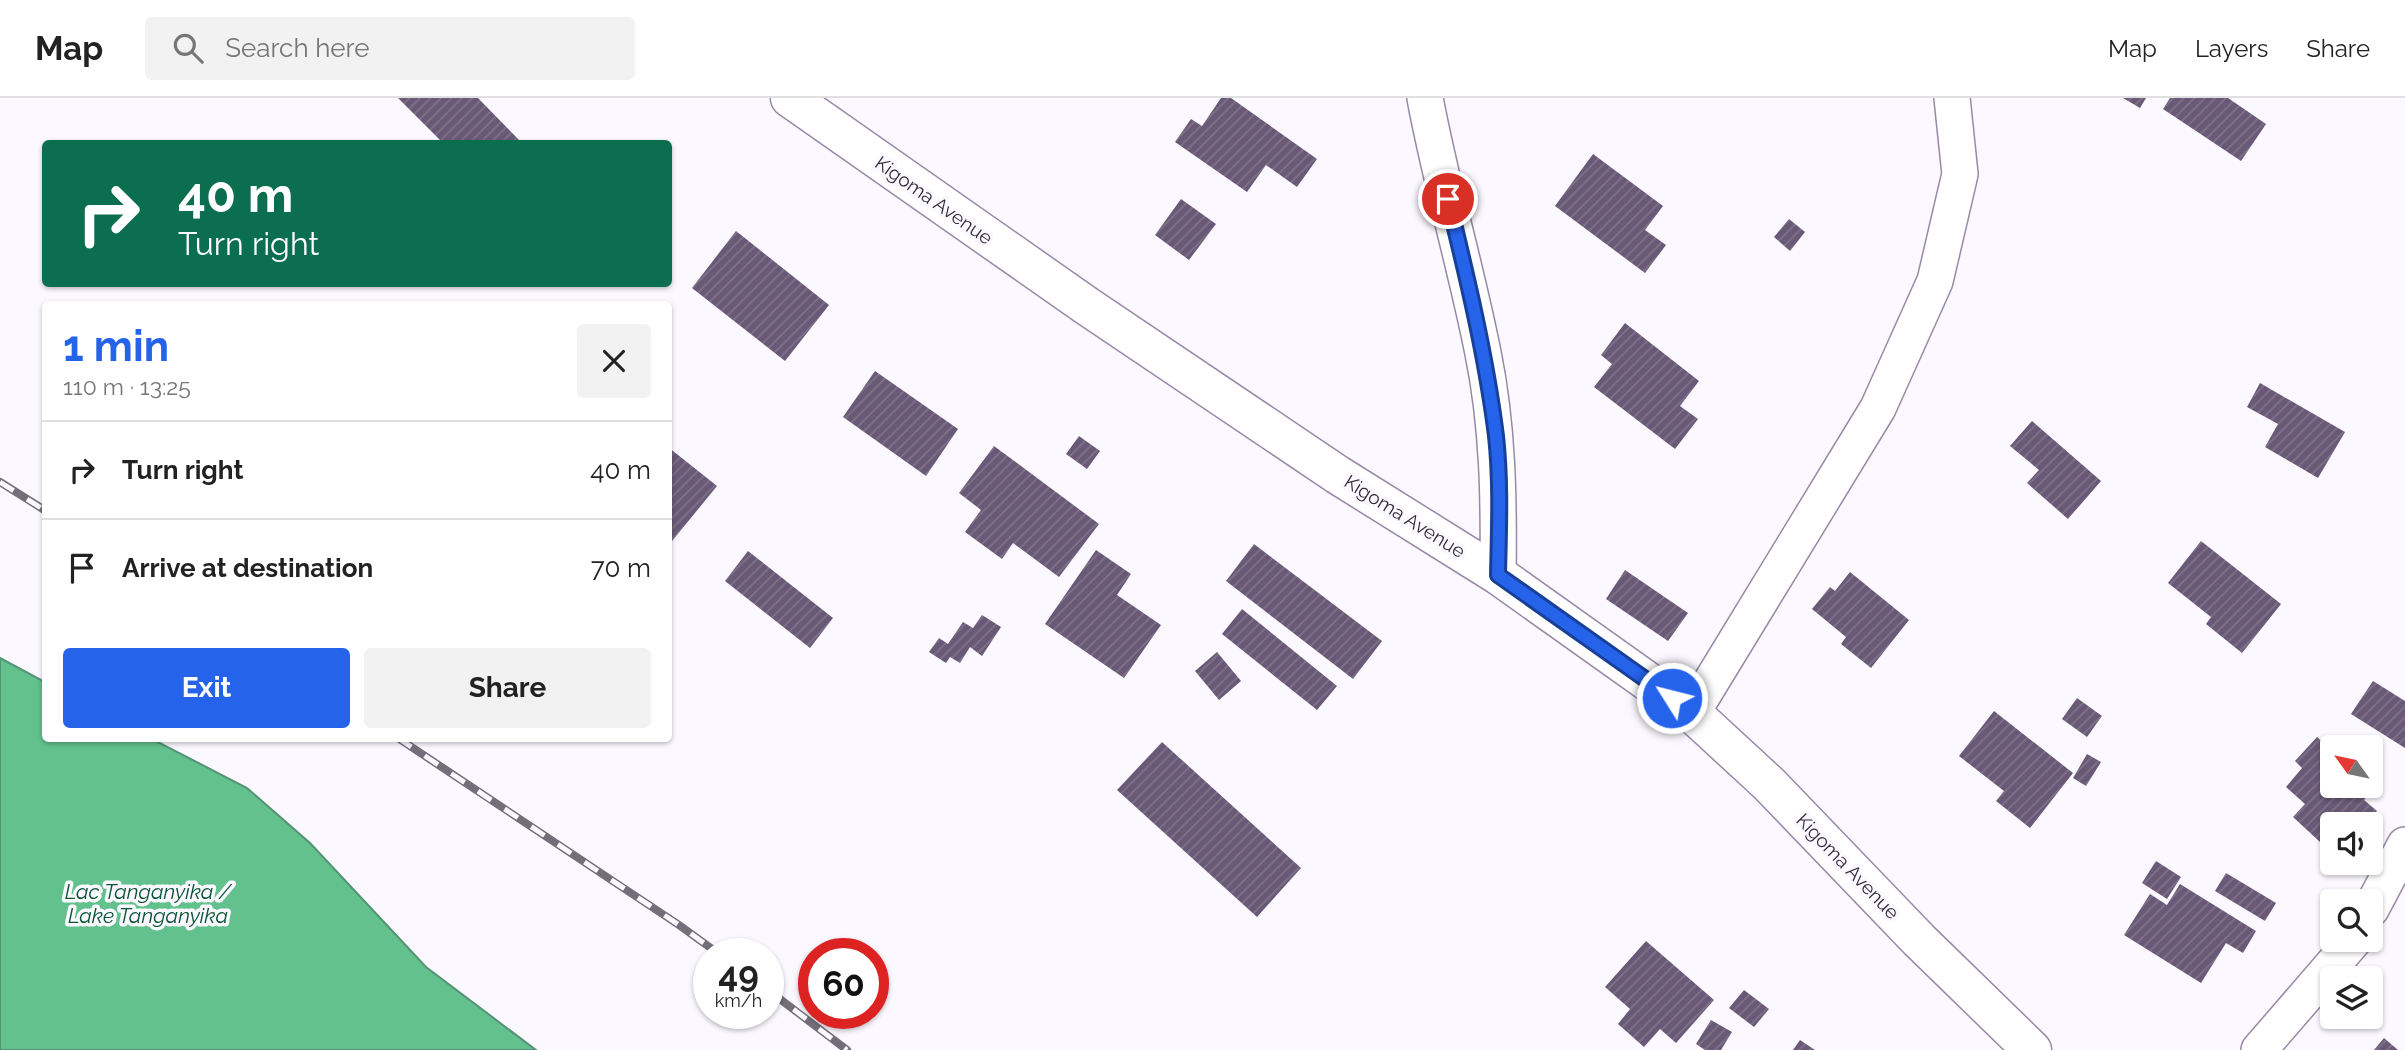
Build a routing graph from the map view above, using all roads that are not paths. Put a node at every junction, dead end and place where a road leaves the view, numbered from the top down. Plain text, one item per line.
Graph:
1 (790, 98) edge
2 (1425, 98) edge
3 (1952, 98) edge
4 (1498, 575) junction
5 (1692, 713) junction
6 (2405, 845) edge
7 (2382, 889) edge
8 (2344, 952) edge
9 (2032, 1050) edge
10 (2259, 1050) edge

1 - 4 main road, Kigoma Avenue
2 - 4 street
3 - 5 street
4 - 5 main road, Kigoma Avenue
5 - 9 main road, Kigoma Avenue
6 - 7 street
8 - 10 street

